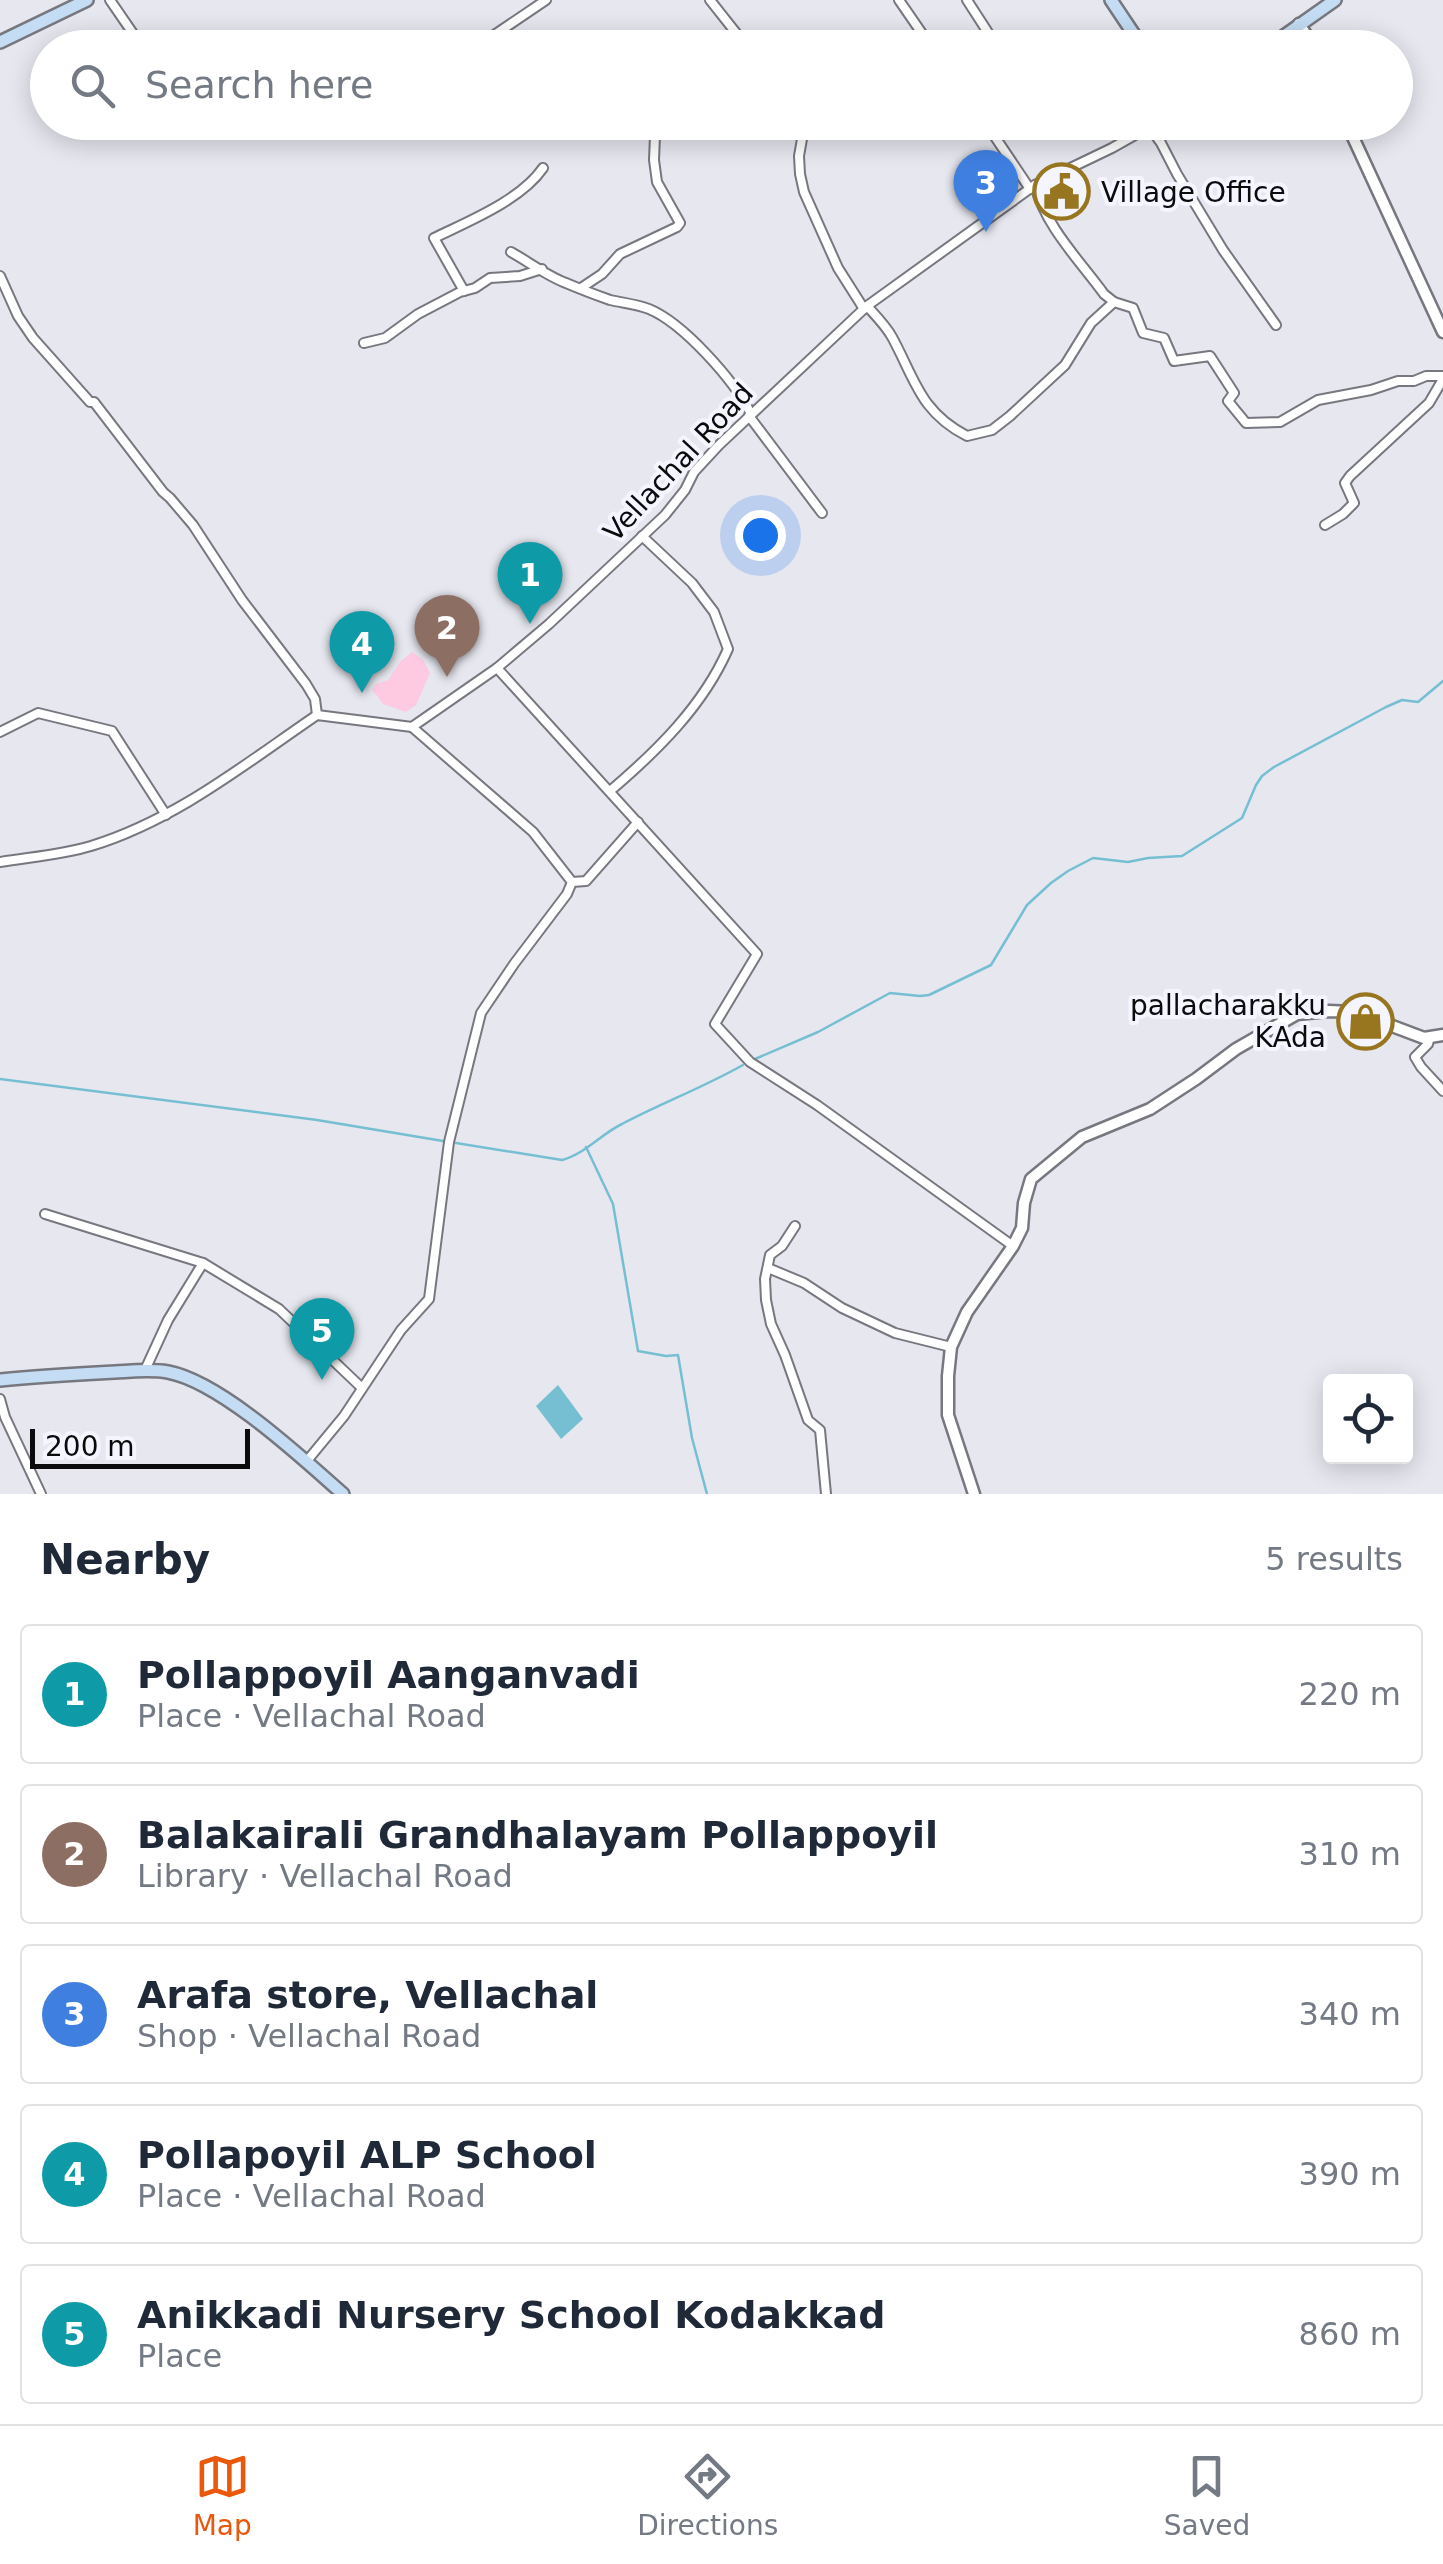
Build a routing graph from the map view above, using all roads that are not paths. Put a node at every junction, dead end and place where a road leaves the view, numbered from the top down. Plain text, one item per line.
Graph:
1 (87, 0) edge
2 (110, 0) edge
3 (546, 0) edge
4 (710, 0) edge
5 (899, 0) edge
6 (967, 0) edge
7 (1111, 0) edge
8 (1329, 2) edge
9 (1299, 24) junction
10 (131, 30) edge
11 (502, 30) edge
12 (732, 30) edge
13 (920, 30) edge
14 (986, 30) edge
15 (1131, 30) edge
16 (1291, 30) edge
17 (1303, 30) edge
18 (0, 42) edge
19 (655, 140) edge
20 (802, 140) edge
21 (998, 140) edge
22 (1124, 140) edge
23 (1161, 140) edge
24 (1354, 140) edge
25 (542, 168) dead end
26 (1032, 187) junction
27 (511, 252) dead end
28 (542, 269) junction
29 (0, 276) edge
30 (580, 288) junction
31 (464, 291) junction
32 (1114, 302) junction
33 (866, 308) junction
34 (1276, 325) dead end
35 (1443, 332) edge
36 (364, 343) dead end
37 (1443, 377) edge
38 (750, 415) junction
39 (822, 513) dead end
40 (1324, 525) dead end
41 (642, 536) junction
42 (497, 668) junction
43 (317, 715) junction
44 (412, 726) junction
45 (0, 732) edge
46 (610, 791) junction
47 (166, 815) junction
48 (638, 822) junction
49 (0, 862) edge
50 (572, 882) junction
51 (1443, 1035) edge
52 (1430, 1037) junction
53 (1443, 1091) edge
54 (45, 1214) dead end
55 (794, 1226) dead end
56 (1013, 1246) junction
57 (203, 1263) junction
58 (768, 1268) junction
59 (951, 1347) junction
60 (145, 1370) junction
61 (0, 1380) edge
62 (362, 1388) junction
63 (0, 1399) edge
64 (306, 1462) junction
65 (41, 1494) edge
66 (343, 1494) edge
67 (826, 1494) edge
68 (974, 1494) edge

1 - 18 main road
2 - 10 street
3 - 11 street
4 - 12 street
5 - 13 street
6 - 14 street
7 - 15 main road
8 - 9 main road
9 - 16 main road
9 - 17 street
19 - 30 street
20 - 33 street
21 - 26 street
22 - 26 street, Vellachal Road
23 - 34 street
24 - 35 street
25 - 31 street
26 - 32 street
26 - 33 street, Vellachal Road
27 - 28 street
28 - 30 street
28 - 31 street
29 - 43 street
30 - 38 street
31 - 36 street
32 - 33 street
32 - 37 street
33 - 38 street, Vellachal Road
37 - 40 street
38 - 39 street
38 - 41 street, Vellachal Road
41 - 42 street, Vellachal Road
41 - 46 street
42 - 44 street, Vellachal Road
42 - 46 street
43 - 44 street
43 - 47 street
44 - 50 street
45 - 47 street
46 - 48 street
47 - 49 street
48 - 50 street
48 - 56 street
50 - 62 street
51 - 52 street
52 - 53 street
52 - 56 street
54 - 57 street
55 - 58 street
56 - 59 street
57 - 60 street
57 - 62 street
58 - 59 street
58 - 67 street
59 - 68 street
60 - 61 main road
60 - 64 main road
62 - 64 street
63 - 65 street
64 - 66 main road

